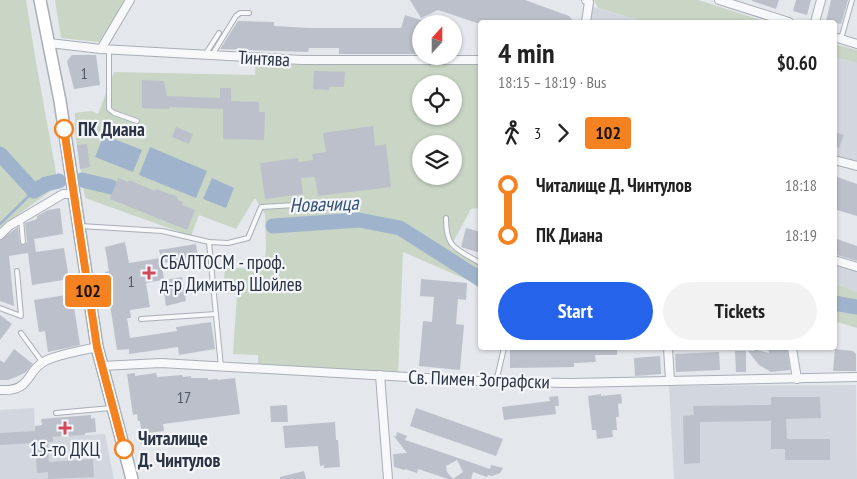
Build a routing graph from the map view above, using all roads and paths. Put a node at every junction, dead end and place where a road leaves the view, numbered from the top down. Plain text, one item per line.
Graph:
1 (40, 0) edge
2 (130, 0) edge
3 (719, 0) edge
4 (821, 0) edge
5 (852, 0) edge
6 (588, 3) edge
7 (249, 12) dead end
8 (586, 20) edge
9 (783, 20) edge
10 (816, 20) edge
11 (219, 32) dead end
12 (838, 38) edge
13 (49, 43) junction
14 (857, 44) edge
15 (105, 49) junction
16 (209, 55) junction
17 (478, 60) edge
18 (137, 121) dead end
19 (837, 161) edge
20 (857, 166) edge
21 (73, 194) junction
22 (313, 204) dead end
23 (446, 218) dead end
24 (21, 219) junction
25 (78, 226) junction
26 (0, 235) edge
27 (23, 242) dead end
28 (208, 242) junction
29 (837, 261) edge
30 (478, 262) edge
31 (857, 267) edge
32 (17, 271) dead end
33 (0, 308) edge
34 (216, 314) junction
35 (140, 319) dead end
36 (22, 333) dead end
37 (97, 347) junction
38 (504, 350) edge
39 (668, 350) edge
40 (792, 350) edge
41 (43, 363) junction
42 (101, 366) junction
43 (222, 367) junction
44 (380, 375) junction
45 (857, 377) edge
46 (797, 378) junction
47 (670, 381) junction
48 (496, 382) junction
49 (0, 390) edge
50 (113, 408) junction
51 (56, 413) dead end
52 (132, 479) edge
53 (388, 479) edge

1 - 13 street
2 - 15 street
3 - 9 street
4 - 10 street
5 - 12 lane
6 - 8 street
7 - 16 lane
11 - 16 lane
12 - 14 street
13 - 15 street, Тинтява
13 - 21 street
15 - 16 street, Тинтява
15 - 18 lane
16 - 17 street, Тинтява
19 - 20 street
21 - 24 street
21 - 25 street
22 - 28 lane
23 - 30 lane
24 - 26 street
24 - 27 lane
25 - 28 lane
25 - 37 street
28 - 34 lane
29 - 31 street
32 - 33 lane
34 - 35 lane
34 - 43 lane
36 - 41 lane
37 - 41 street
37 - 42 street
38 - 48 lane
39 - 47 street
40 - 46 street
41 - 49 street
42 - 43 street, Св. Пимен Зографски
42 - 50 street
43 - 44 street, Св. Пимен Зографски
44 - 48 street, Св. Пимен Зографски
44 - 53 street
45 - 46 street, Св. Пимен Зографски
46 - 47 street, Св. Пимен Зографски
47 - 48 street, Св. Пимен Зографски
50 - 51 lane
50 - 52 street

